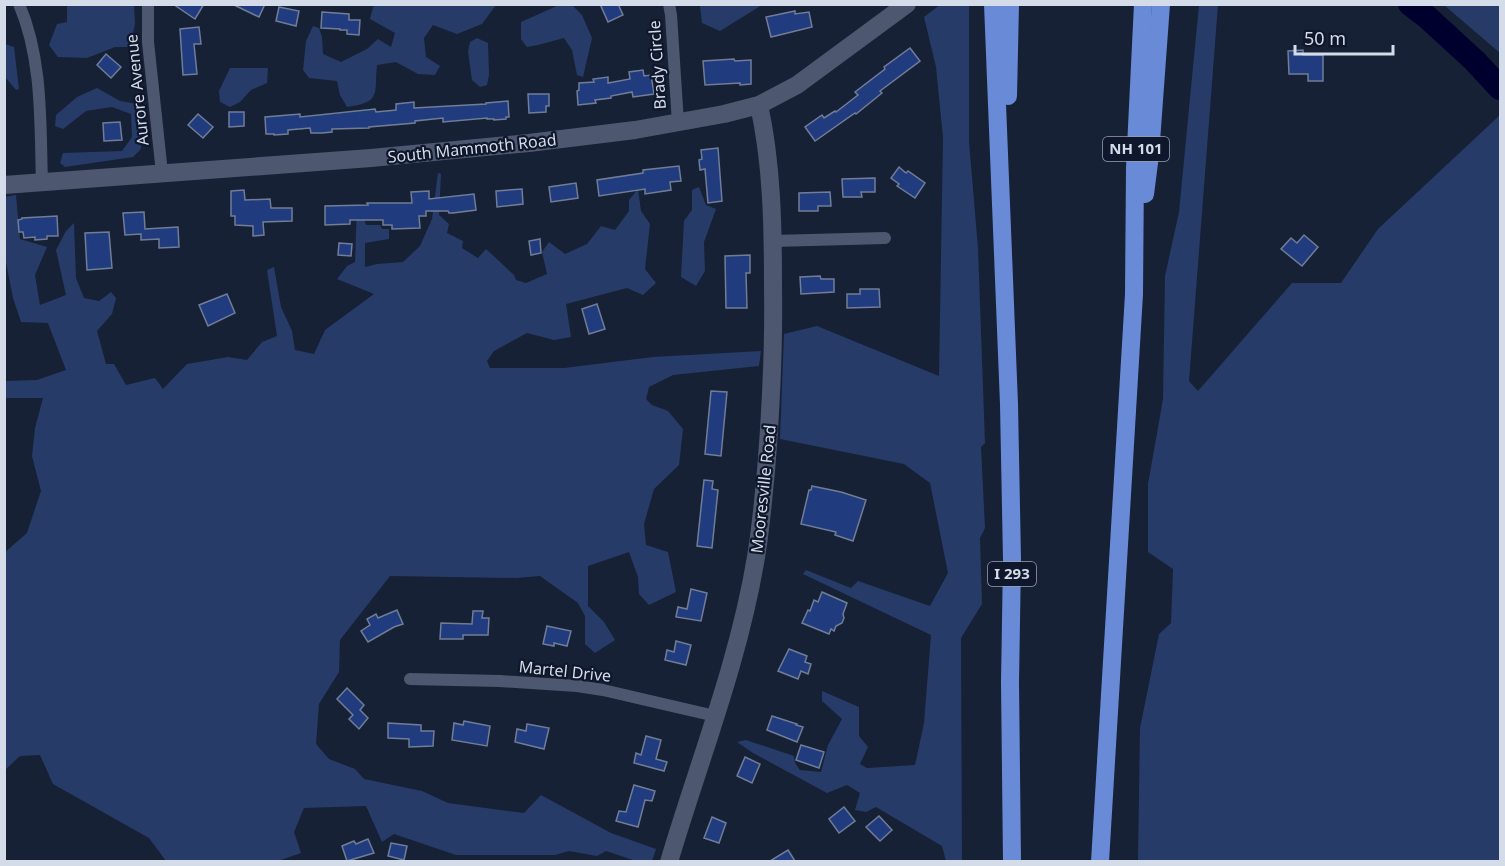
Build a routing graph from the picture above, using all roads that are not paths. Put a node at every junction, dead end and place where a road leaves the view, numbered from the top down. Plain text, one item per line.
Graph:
1 (19, 4) edge
2 (148, 4) edge
3 (669, 4) edge
4 (907, 4) edge
5 (993, 4) edge
6 (1010, 4) edge
7 (1143, 4) edge
8 (1161, 4) edge
9 (759, 105) junction
10 (678, 123) junction
11 (162, 173) junction
12 (42, 182) junction
13 (4, 186) edge
14 (885, 238) dead end
15 (773, 241) junction
16 (1005, 287) junction
17 (1134, 294) junction
18 (410, 680) dead end
19 (715, 716) junction
20 (669, 861) edge
21 (1012, 861) edge
22 (1100, 861) edge

1 - 12 street
2 - 11 street, Aurore Avenue
3 - 10 street, Brady Circle
4 - 9 main road, South Mammoth Road
5 - 16 highway
6 - 16 highway, I 293
7 - 17 highway, NH 101
8 - 17 highway
9 - 10 main road, South Mammoth Road
9 - 15 main road, Mooresville Road
10 - 11 main road, South Mammoth Road
11 - 12 main road, South Mammoth Road
12 - 13 main road, South Mammoth Road
14 - 15 street
15 - 19 main road, Mooresville Road
16 - 21 highway, I 293
17 - 22 highway
18 - 19 street, Martel Drive
19 - 20 main road, Mooresville Road

